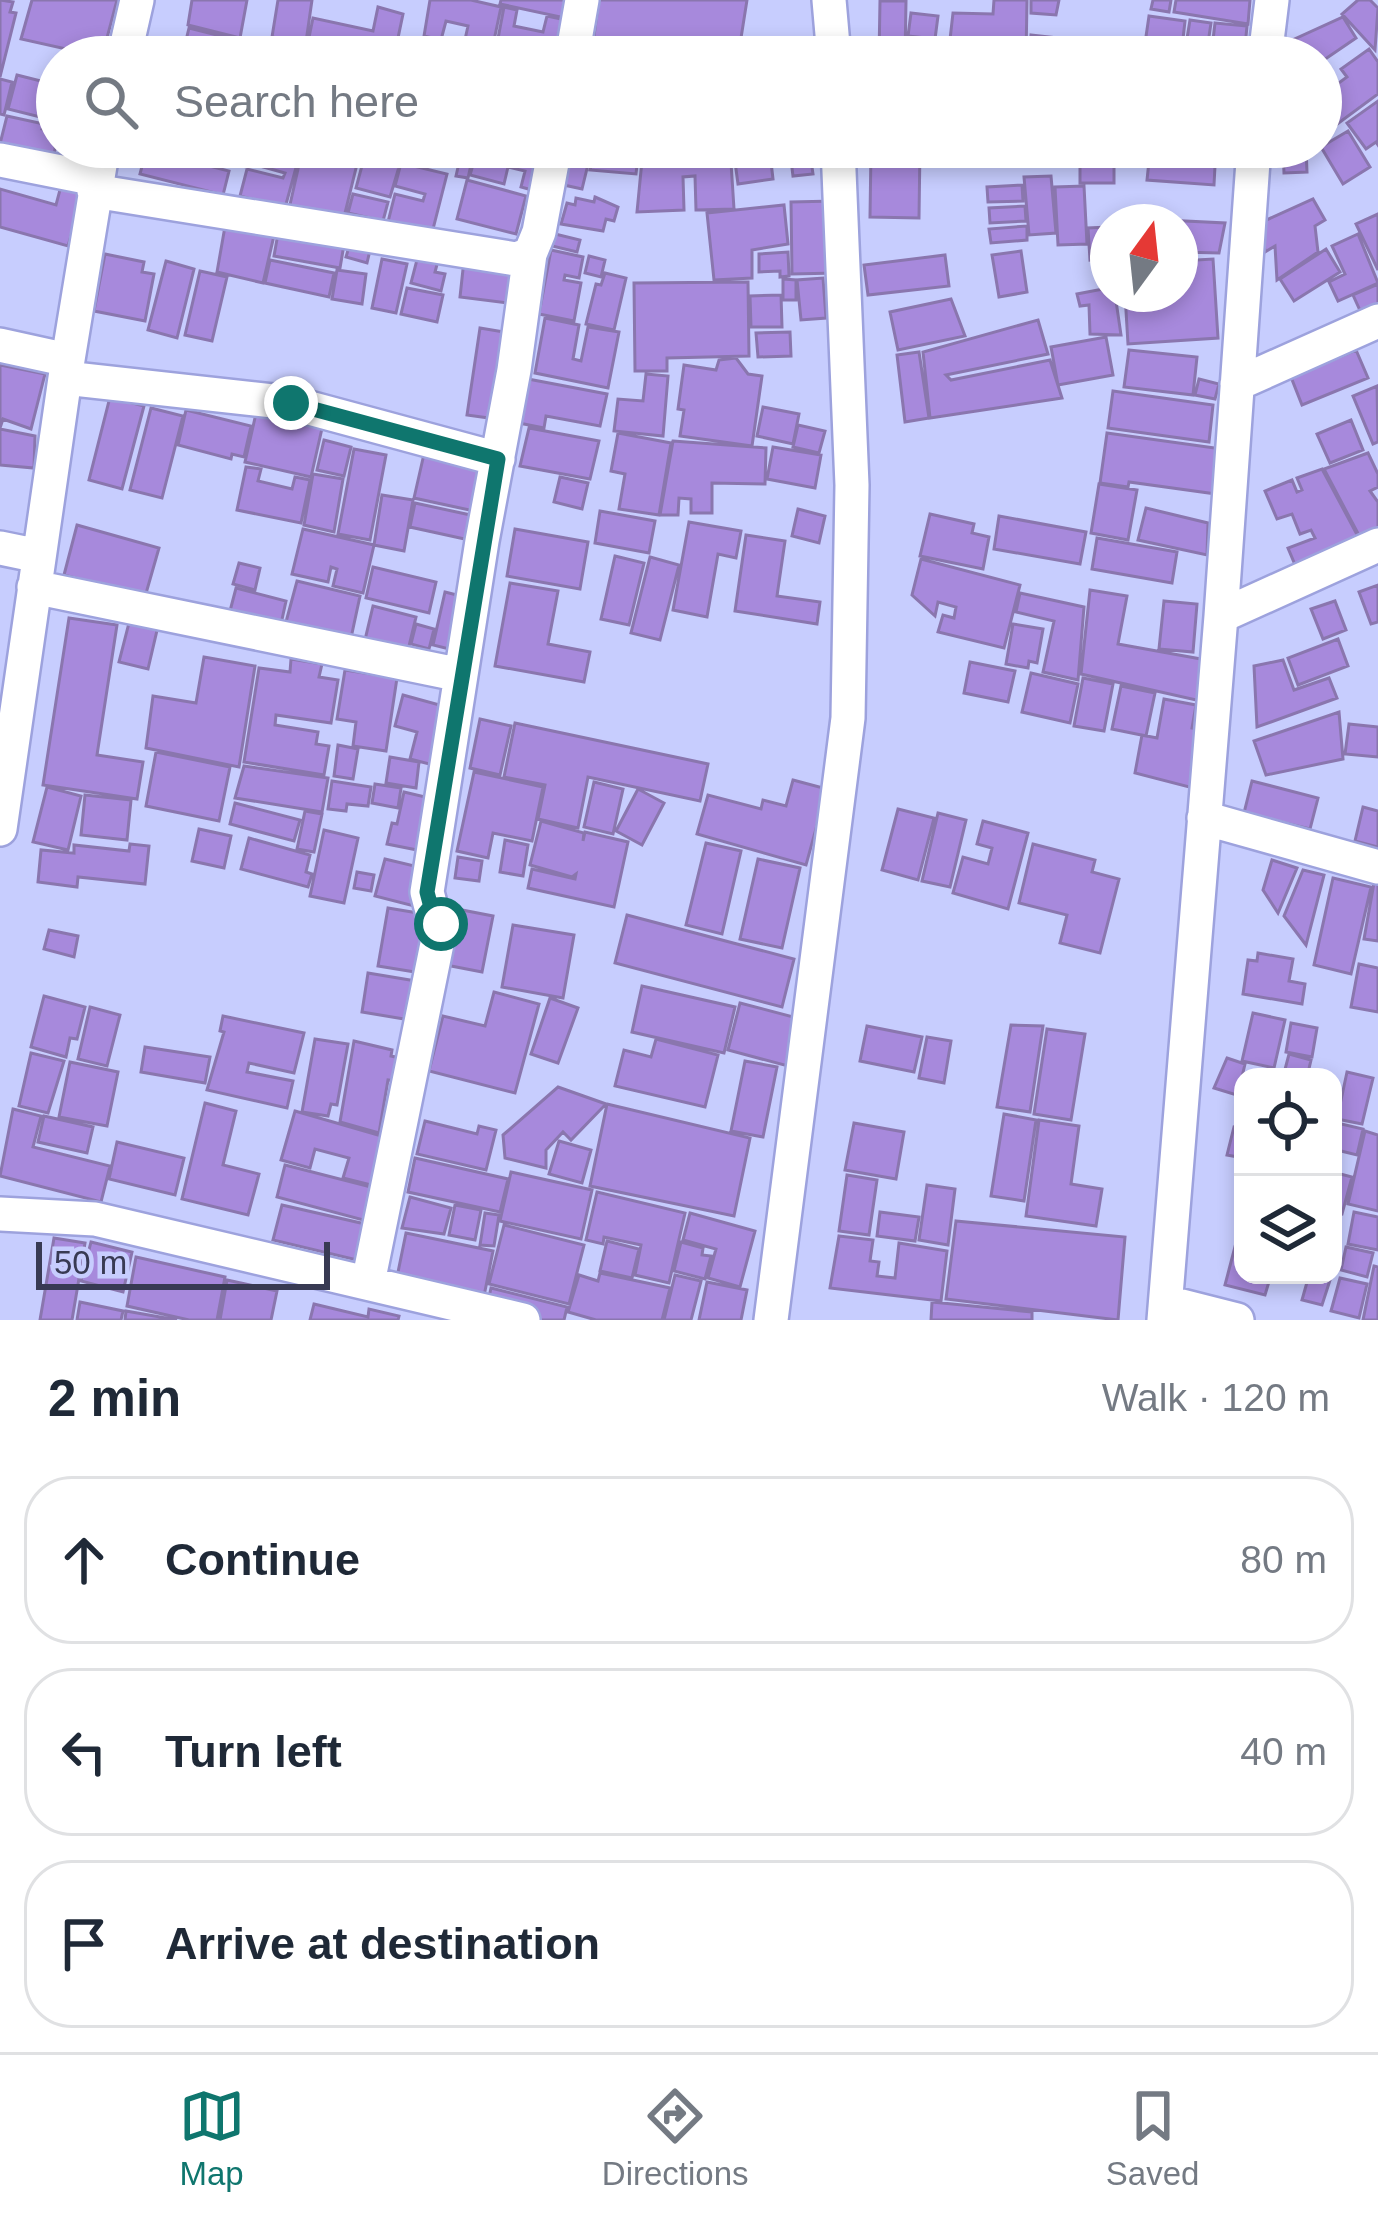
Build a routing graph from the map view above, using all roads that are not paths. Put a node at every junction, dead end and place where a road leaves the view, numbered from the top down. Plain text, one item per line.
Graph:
1 (137, 0) edge
2 (582, 0) edge
3 (830, 0) edge
4 (1272, 0) edge
5 (129, 36) edge
6 (576, 36) edge
7 (833, 36) edge
8 (1268, 36) edge
9 (0, 160) edge
10 (36, 164) edge
11 (65, 168) edge
12 (551, 168) edge
13 (839, 168) edge
14 (1253, 168) edge
15 (98, 172) edge
16 (530, 254) junction
17 (1378, 321) edge
18 (0, 345) edge
19 (66, 369) junction
20 (1238, 384) junction
21 (498, 459) junction
22 (1378, 545) edge
23 (0, 548) edge
24 (36, 572) junction
25 (1221, 616) junction
26 (461, 675) junction
27 (4, 769) edge
28 (1204, 818) junction
29 (0, 829) edge
30 (1378, 867) edge
31 (0, 1214) edge
32 (368, 1282) junction
33 (1165, 1311) edge
34 (523, 1320) edge
35 (771, 1320) edge
36 (1237, 1320) edge

1 - 5 street
2 - 6 street
3 - 7 street
4 - 8 street
9 - 10 street
11 - 15 street
12 - 16 street
13 - 35 street
14 - 20 street
15 - 16 street
15 - 19 street
16 - 21 street
17 - 20 street
18 - 19 street
19 - 21 street
19 - 24 street
20 - 25 street
21 - 26 street
22 - 25 street
23 - 24 street
24 - 26 street
24 - 27 street
25 - 28 street
26 - 32 street
27 - 29 street
28 - 30 street
28 - 33 street
31 - 32 street
32 - 34 street
33 - 36 street

